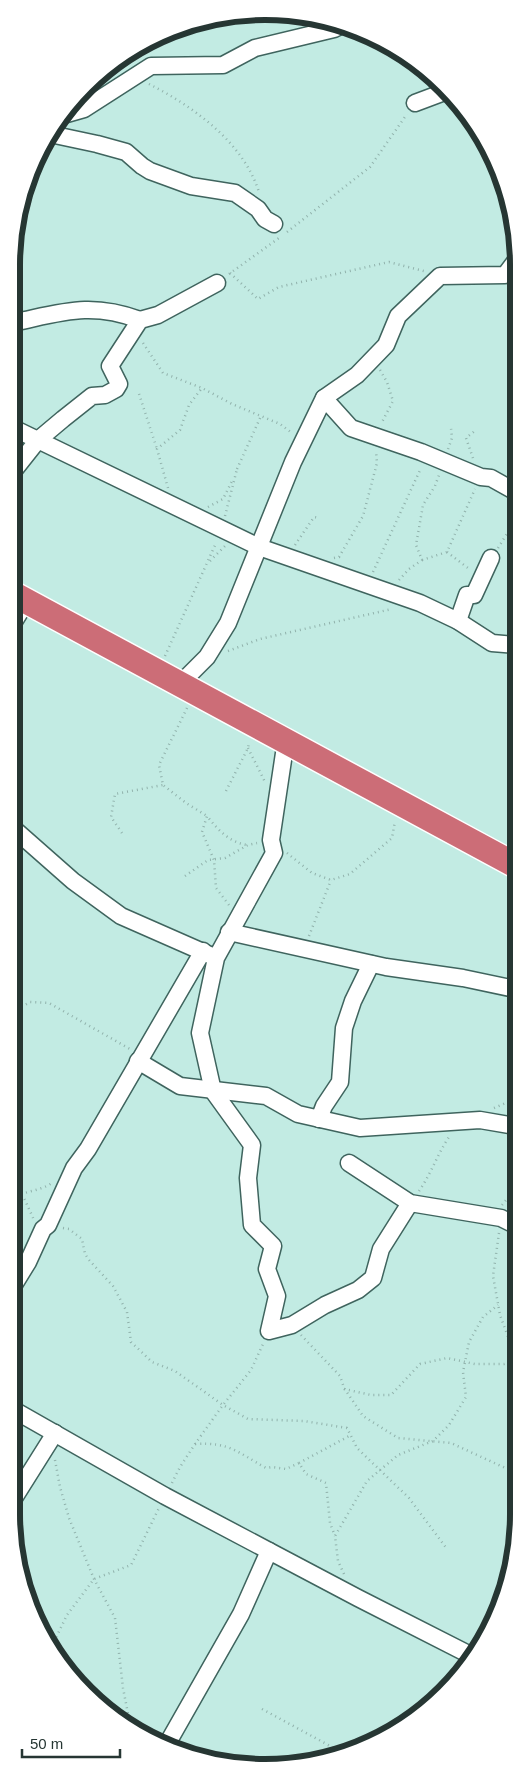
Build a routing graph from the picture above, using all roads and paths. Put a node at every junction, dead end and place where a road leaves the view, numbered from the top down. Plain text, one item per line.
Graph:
1 (332, 29) edge
2 (117, 70) edge
3 (133, 76) junction
4 (440, 94) edge
5 (415, 103) joint
6 (74, 112) edge
7 (57, 135) edge
8 (262, 199) dead end
9 (274, 224) dead end
10 (510, 268) edge
11 (440, 276) junction
12 (224, 278) junction
13 (20, 321) edge
14 (136, 324) junction
15 (374, 358) junction
16 (202, 388) junction
17 (139, 394) dead end
18 (324, 398) junction
19 (261, 416) junction
20 (451, 428) dead end
21 (476, 430) dead end
22 (20, 431) edge
23 (375, 436) junction
24 (38, 440) junction
25 (302, 442) junction
26 (156, 449) junction
27 (427, 455) junction
28 (444, 462) junction
29 (20, 463) edge
30 (237, 469) junction
31 (480, 478) junction
32 (510, 489) edge
33 (173, 506) junction
34 (190, 514) junction
35 (320, 518) dead end
36 (228, 532) junction
37 (259, 547) junction
38 (286, 556) junction
39 (491, 558) dead end
40 (422, 560) junction
41 (209, 562) junction
42 (306, 563) junction
43 (367, 584) junction
44 (382, 590) junction
45 (20, 606) edge
46 (392, 609) dead end
47 (458, 621) junction
48 (510, 644) edge
49 (207, 657) junction
50 (157, 674) junction
51 (187, 689) junction
52 (252, 723) junction
53 (286, 740) junction
54 (248, 748) junction
55 (163, 785) junction
56 (226, 791) dead end
57 (398, 802) junction
58 (278, 803) junction
59 (207, 816) junction
60 (122, 833) dead end
61 (20, 834) edge
62 (271, 840) junction
63 (248, 845) junction
64 (214, 860) junction
65 (510, 862) edge
66 (186, 876) dead end
67 (331, 880) junction
68 (238, 916) junction
69 (229, 932) junction
70 (304, 949) junction
71 (209, 954) junction
72 (371, 964) junction
73 (510, 988) edge
74 (20, 1008) edge
75 (140, 1058) junction
76 (213, 1091) junction
77 (319, 1119) junction
78 (466, 1121) junction
79 (510, 1125) edge
80 (349, 1163) dead end
81 (74, 1168) junction
82 (20, 1194) edge
83 (20, 1195) edge
84 (510, 1195) edge
85 (410, 1203) junction
86 (508, 1222) edge
87 (48, 1225) junction
88 (20, 1275) edge
89 (498, 1305) junction
90 (292, 1326) junction
91 (510, 1342) edge
92 (465, 1361) junction
93 (510, 1362) edge
94 (344, 1388) junction
95 (20, 1413) edge
96 (55, 1433) junction
97 (351, 1435) junction
98 (433, 1441) junction
99 (195, 1444) dead end
100 (54, 1458) dead end
101 (299, 1463) junction
102 (510, 1470) edge
103 (380, 1471) junction
104 (20, 1489) edge
105 (335, 1536) junction
106 (447, 1549) dead end
107 (269, 1551) junction
108 (346, 1578) dead end
109 (467, 1653) edge
110 (262, 1709) dead end
111 (129, 1718) edge
112 (170, 1739) edge
113 (335, 1749) edge

1 - 3 street
2 - 3 path
3 - 6 street
3 - 8 path
4 - 5 street
5 - 12 path
7 - 9 street
10 - 11 street
11 - 12 path
11 - 15 street
12 - 14 street
13 - 14 street
14 - 16 path
14 - 24 street
15 - 18 street
15 - 23 path
16 - 19 path
16 - 26 path
17 - 26 path
18 - 23 street
18 - 25 street
19 - 25 path
19 - 30 path
20 - 28 path
21 - 31 path
22 - 24 street
23 - 27 street
23 - 42 path
24 - 29 street
24 - 33 street
25 - 37 street
26 - 33 path
27 - 28 street
27 - 43 path
28 - 31 street
28 - 40 path
30 - 34 path
30 - 36 path
31 - 32 street
31 - 40 path
33 - 34 street
34 - 36 street
35 - 38 path
36 - 37 street
36 - 41 path
36 - 41 path
37 - 38 street
37 - 49 street
38 - 42 street
39 - 47 street
40 - 44 path
41 - 50 path
42 - 43 street
43 - 44 street
44 - 47 street
45 - 50 highway
46 - 49 path
47 - 48 street
49 - 51 street
50 - 51 highway
51 - 52 highway
51 - 55 path
52 - 53 highway
52 - 54 path
53 - 57 highway
53 - 58 street
54 - 56 path
54 - 58 path
55 - 59 path
55 - 60 path
57 - 65 highway
57 - 67 path
58 - 62 street
59 - 63 path
59 - 64 path
61 - 71 street
62 - 63 path
62 - 67 path
62 - 68 street
63 - 64 path
64 - 66 path
64 - 68 path
67 - 70 path
68 - 69 street
69 - 70 street
69 - 71 street
70 - 72 street
71 - 75 street
71 - 76 street
72 - 73 street
72 - 77 street
74 - 75 path
75 - 76 street
75 - 81 street
76 - 77 street
76 - 90 street
77 - 78 street
78 - 79 street
78 - 85 path
80 - 85 street
81 - 82 path
81 - 87 street
83 - 87 path
84 - 86 path
85 - 86 street
85 - 90 street
86 - 89 path
87 - 88 street
87 - 97 path
89 - 91 path
89 - 92 path
90 - 94 path
92 - 93 path
92 - 94 path
92 - 98 path
94 - 98 path
95 - 96 street
96 - 104 street
96 - 107 street
97 - 101 path
97 - 103 path
98 - 102 path
98 - 103 path
99 - 101 path
100 - 111 path
101 - 105 path
103 - 105 path
103 - 106 path
105 - 108 path
107 - 109 street
107 - 112 street
110 - 113 path

